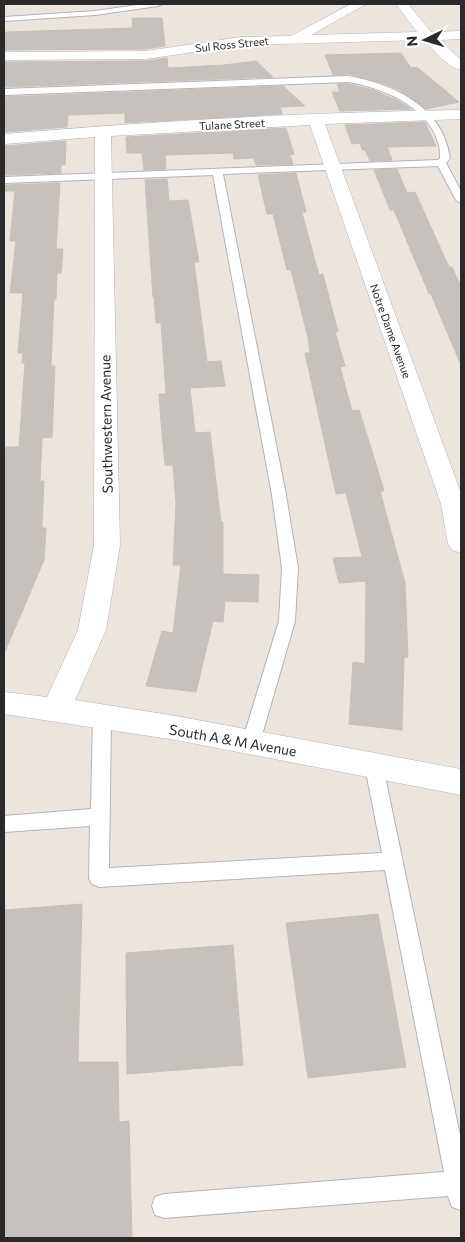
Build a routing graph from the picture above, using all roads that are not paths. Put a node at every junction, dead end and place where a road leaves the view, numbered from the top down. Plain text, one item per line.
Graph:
1 (158, 4) edge
2 (360, 4) edge
3 (402, 4) edge
4 (4, 19) edge
5 (461, 35) edge
6 (426, 36) junction
7 (292, 39) junction
8 (4, 56) edge
9 (461, 66) edge
10 (4, 92) edge
11 (461, 114) edge
12 (425, 116) junction
13 (316, 119) junction
14 (103, 131) junction
15 (4, 139) edge
16 (441, 163) junction
17 (333, 167) junction
18 (217, 171) junction
19 (104, 175) junction
20 (4, 180) edge
21 (461, 200) edge
22 (461, 544) edge
23 (4, 703) edge
24 (56, 709) junction
25 (102, 717) junction
26 (251, 742) junction
27 (374, 767) junction
28 (461, 782) edge
29 (100, 818) junction
30 (4, 824) edge
31 (392, 861) junction
32 (460, 1190) edge
33 (164, 1206) dead end

1 - 4 lane
2 - 7 street
3 - 6 street
5 - 6 street, Sul Ross Street
6 - 7 street, Sul Ross Street
6 - 9 street
7 - 8 street, Sul Ross Street
10 - 12 lane
11 - 12 street, Tulane Street
12 - 13 street, Tulane Street
12 - 16 lane
13 - 14 street, Tulane Street
13 - 17 street, Notre Dame Avenue
14 - 15 street, Tulane Street
14 - 19 street, Southwestern Avenue
16 - 17 lane
16 - 21 lane
17 - 18 lane
17 - 22 street, Notre Dame Avenue
18 - 19 lane
18 - 26 lane
19 - 20 lane
19 - 24 street, Southwestern Avenue
23 - 24 street, South A & M Avenue
24 - 25 street, South A & M Avenue
25 - 26 street, South A & M Avenue
25 - 29 lane
26 - 27 street, South A & M Avenue
27 - 28 street, South A & M Avenue
27 - 31 lane
29 - 30 lane
29 - 31 lane
31 - 32 lane
32 - 33 lane

